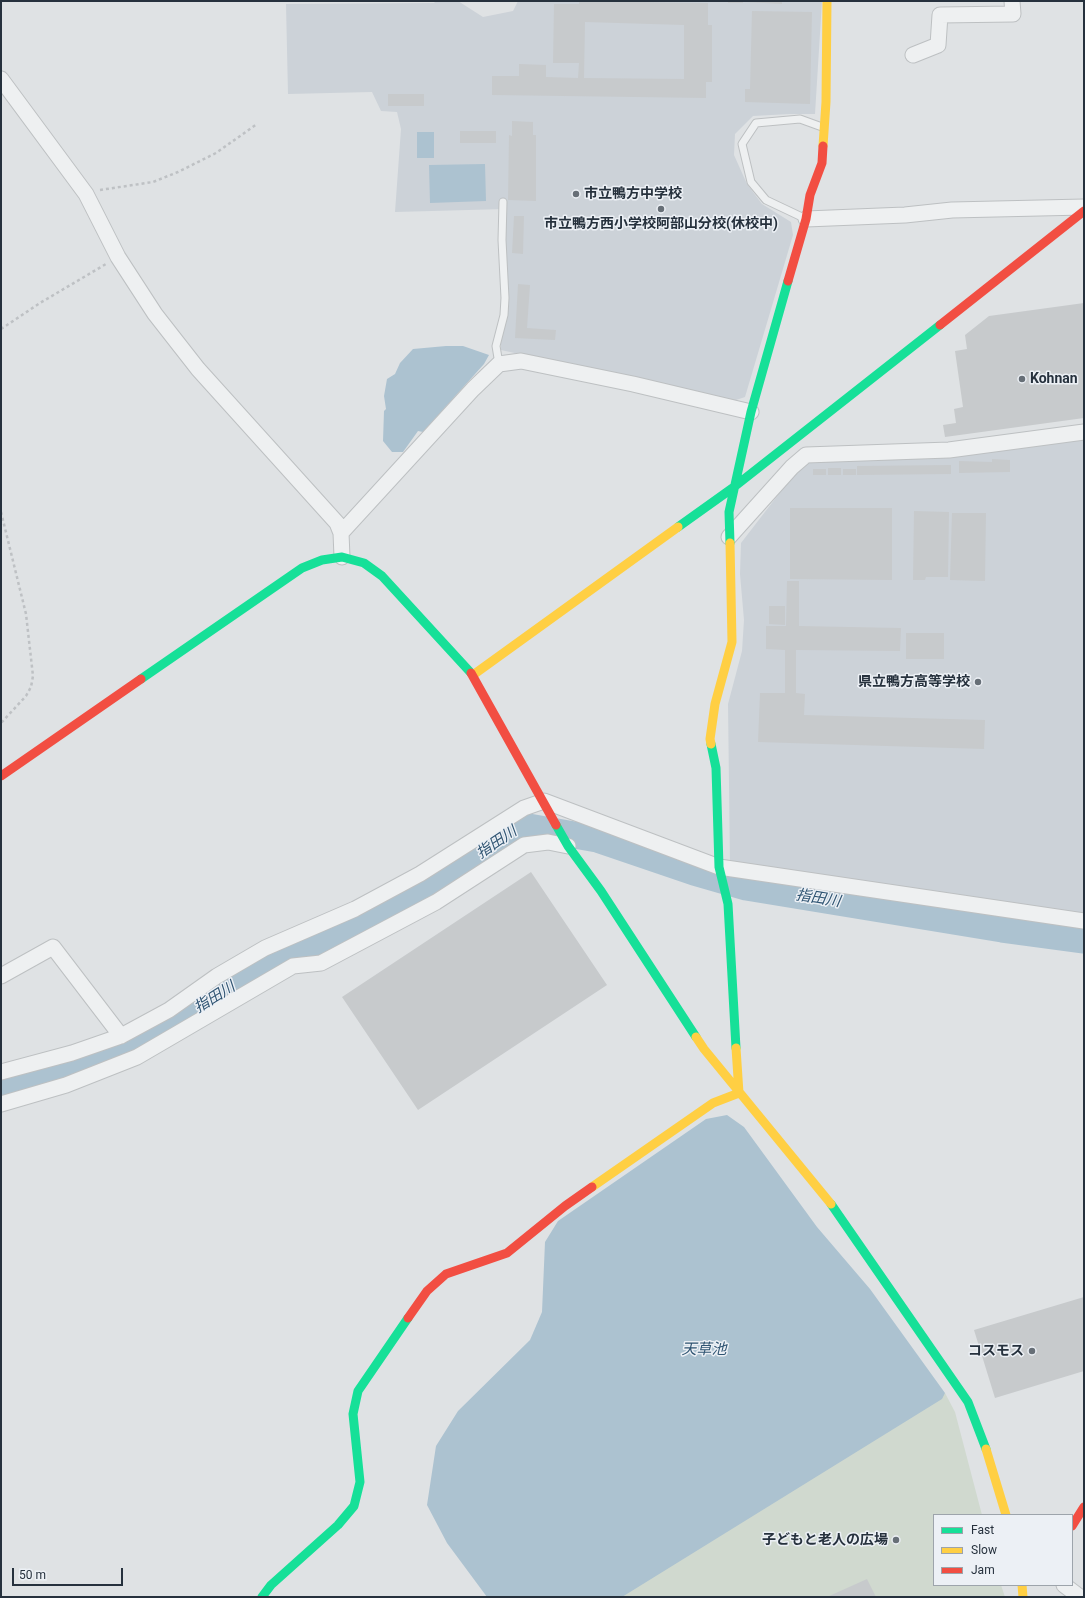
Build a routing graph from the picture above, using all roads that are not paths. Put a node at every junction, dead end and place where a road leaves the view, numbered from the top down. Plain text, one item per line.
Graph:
1 (827, 1) edge
2 (1012, 1) edge
3 (913, 55) dead end
4 (1, 79) edge
5 (823, 128) junction
6 (503, 202) dead end
7 (1084, 207) edge
8 (1084, 211) edge
9 (806, 219) junction
10 (499, 364) junction
11 (751, 412) junction
12 (1084, 432) edge
13 (734, 487) junction
14 (340, 533) junction
15 (729, 537) junction
16 (342, 557) junction
17 (473, 675) junction
18 (1, 776) edge
19 (544, 801) junction
20 (568, 846) junction
21 (719, 867) junction
22 (1084, 921) edge
23 (1, 976) edge
24 (121, 1036) junction
25 (1, 1072) edge
26 (739, 1093) junction
27 (1, 1104) edge
28 (1084, 1508) edge
29 (1006, 1514) edge
30 (1073, 1524) edge
31 (1022, 1586) edge
32 (1065, 1586) edge
33 (262, 1597) edge
34 (1023, 1597) edge
35 (1080, 1597) edge

1 - 5 street
2 - 3 street
4 - 14 street
5 - 9 street
5 - 9 lane
6 - 10 lane
7 - 9 street
8 - 13 street
9 - 11 street
10 - 11 street
10 - 14 street
11 - 13 street
12 - 15 street
13 - 15 street
13 - 17 street
14 - 16 street
15 - 21 street
16 - 17 street
16 - 18 street
17 - 19 street
19 - 20 street
19 - 21 street
19 - 24 street
20 - 26 street
20 - 27 street
21 - 22 street
21 - 26 street
23 - 24 street
24 - 25 street
26 - 29 street
26 - 33 street
28 - 30 street
31 - 34 street
32 - 35 street

